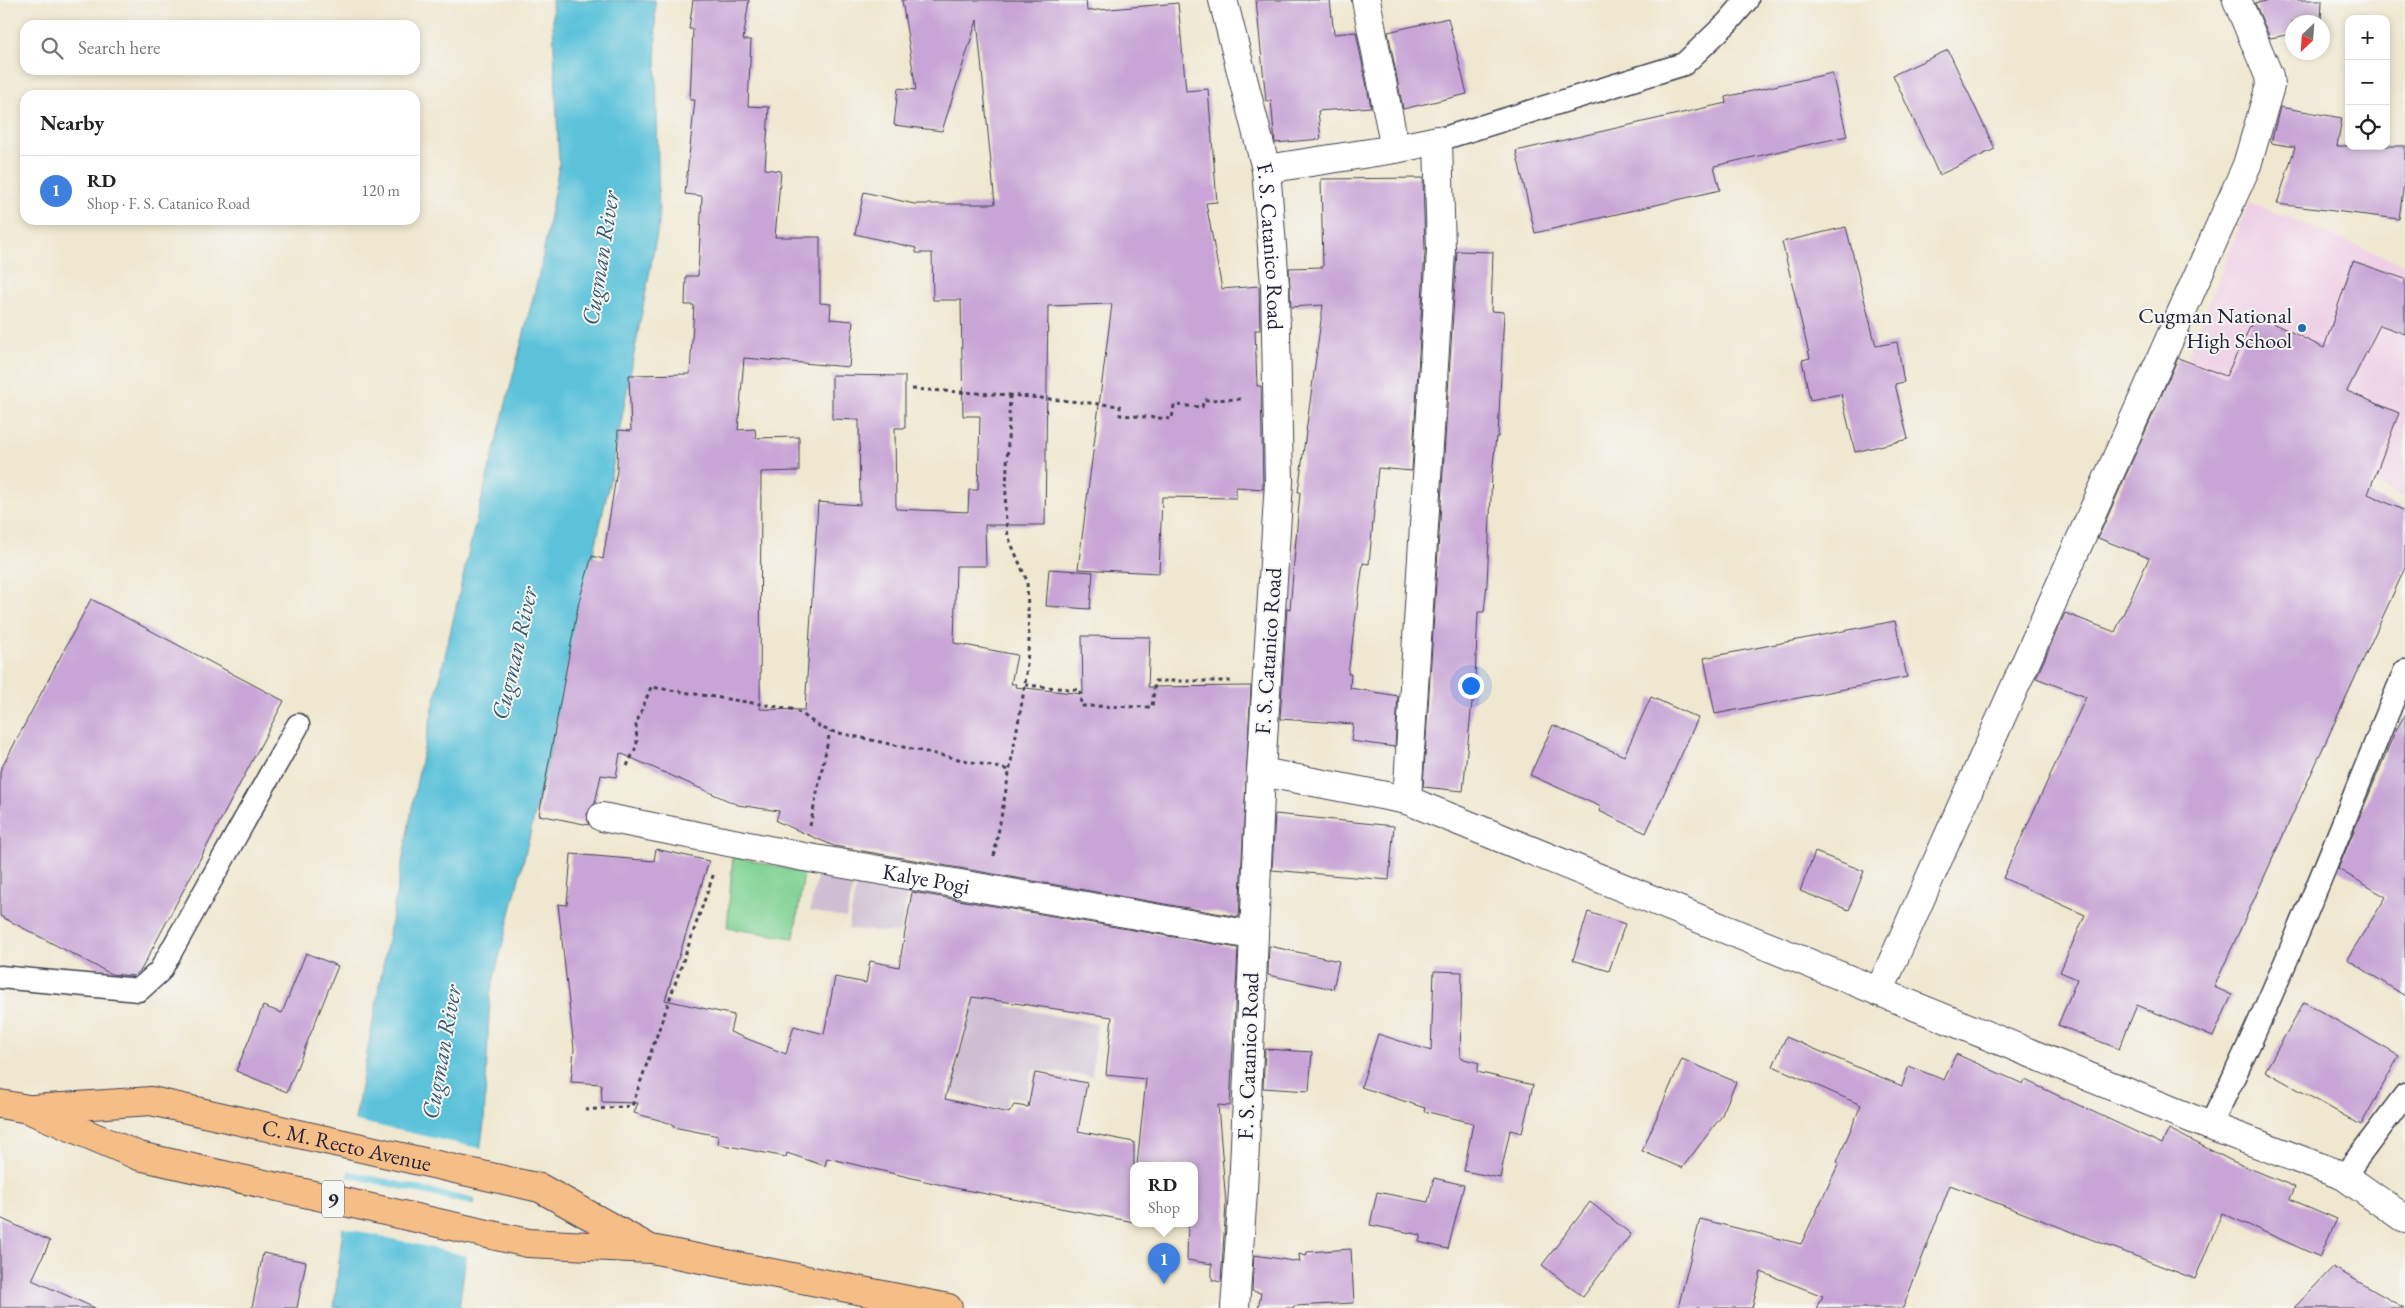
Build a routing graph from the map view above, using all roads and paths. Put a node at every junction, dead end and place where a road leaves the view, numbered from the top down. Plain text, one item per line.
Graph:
1 (1222, 0) edge
2 (1366, 0) edge
3 (1747, 0) edge
4 (2237, 0) edge
5 (1438, 140) junction
6 (1395, 149) junction
7 (1266, 169) junction
8 (912, 389) dead end
9 (1010, 395) junction
10 (1277, 399) junction
11 (2405, 671) edge
12 (1266, 681) junction
13 (1025, 686) junction
14 (298, 725) dead end
15 (830, 731) junction
16 (627, 766) dead end
17 (1010, 770) junction
18 (1261, 772) junction
19 (1407, 800) junction
20 (602, 817) dead end
21 (726, 842) junction
22 (804, 856) junction
23 (989, 889) junction
24 (1252, 935) junction
25 (0, 977) edge
26 (1879, 992) junction
27 (2405, 1095) edge
28 (0, 1104) edge
29 (28, 1110) junction
30 (585, 1110) dead end
31 (2210, 1126) junction
32 (2344, 1176) junction
33 (2405, 1219) edge
34 (651, 1249) junction
35 (938, 1307) edge
36 (1235, 1308) edge

1 - 7 street, F. S. Catanico Road
2 - 6 street
3 - 5 lane
4 - 26 street
5 - 6 street
5 - 19 street
6 - 7 street
7 - 10 street, F. S. Catanico Road
8 - 9 path
9 - 10 path
9 - 13 path
10 - 12 street, F. S. Catanico Road
11 - 31 lane
12 - 13 path
12 - 18 street, F. S. Catanico Road
13 - 17 path
14 - 25 lane
15 - 16 path
15 - 17 path
15 - 22 path
17 - 23 path
18 - 19 street
18 - 24 street, F. S. Catanico Road
19 - 26 street
20 - 21 street, Kalye Pogi
21 - 22 street, Kalye Pogi
21 - 30 path
22 - 23 street, Kalye Pogi
23 - 24 street, Kalye Pogi
24 - 36 street, F. S. Catanico Road
26 - 31 street
27 - 32 lane
28 - 29 highway, C. M. Recto Avenue / 9
29 - 34 highway, C. M. Recto Avenue / 9
29 - 34 highway, C. M. Recto Avenue / 9
31 - 32 street
32 - 33 street
34 - 35 highway, C. M. Recto Avenue / 9

